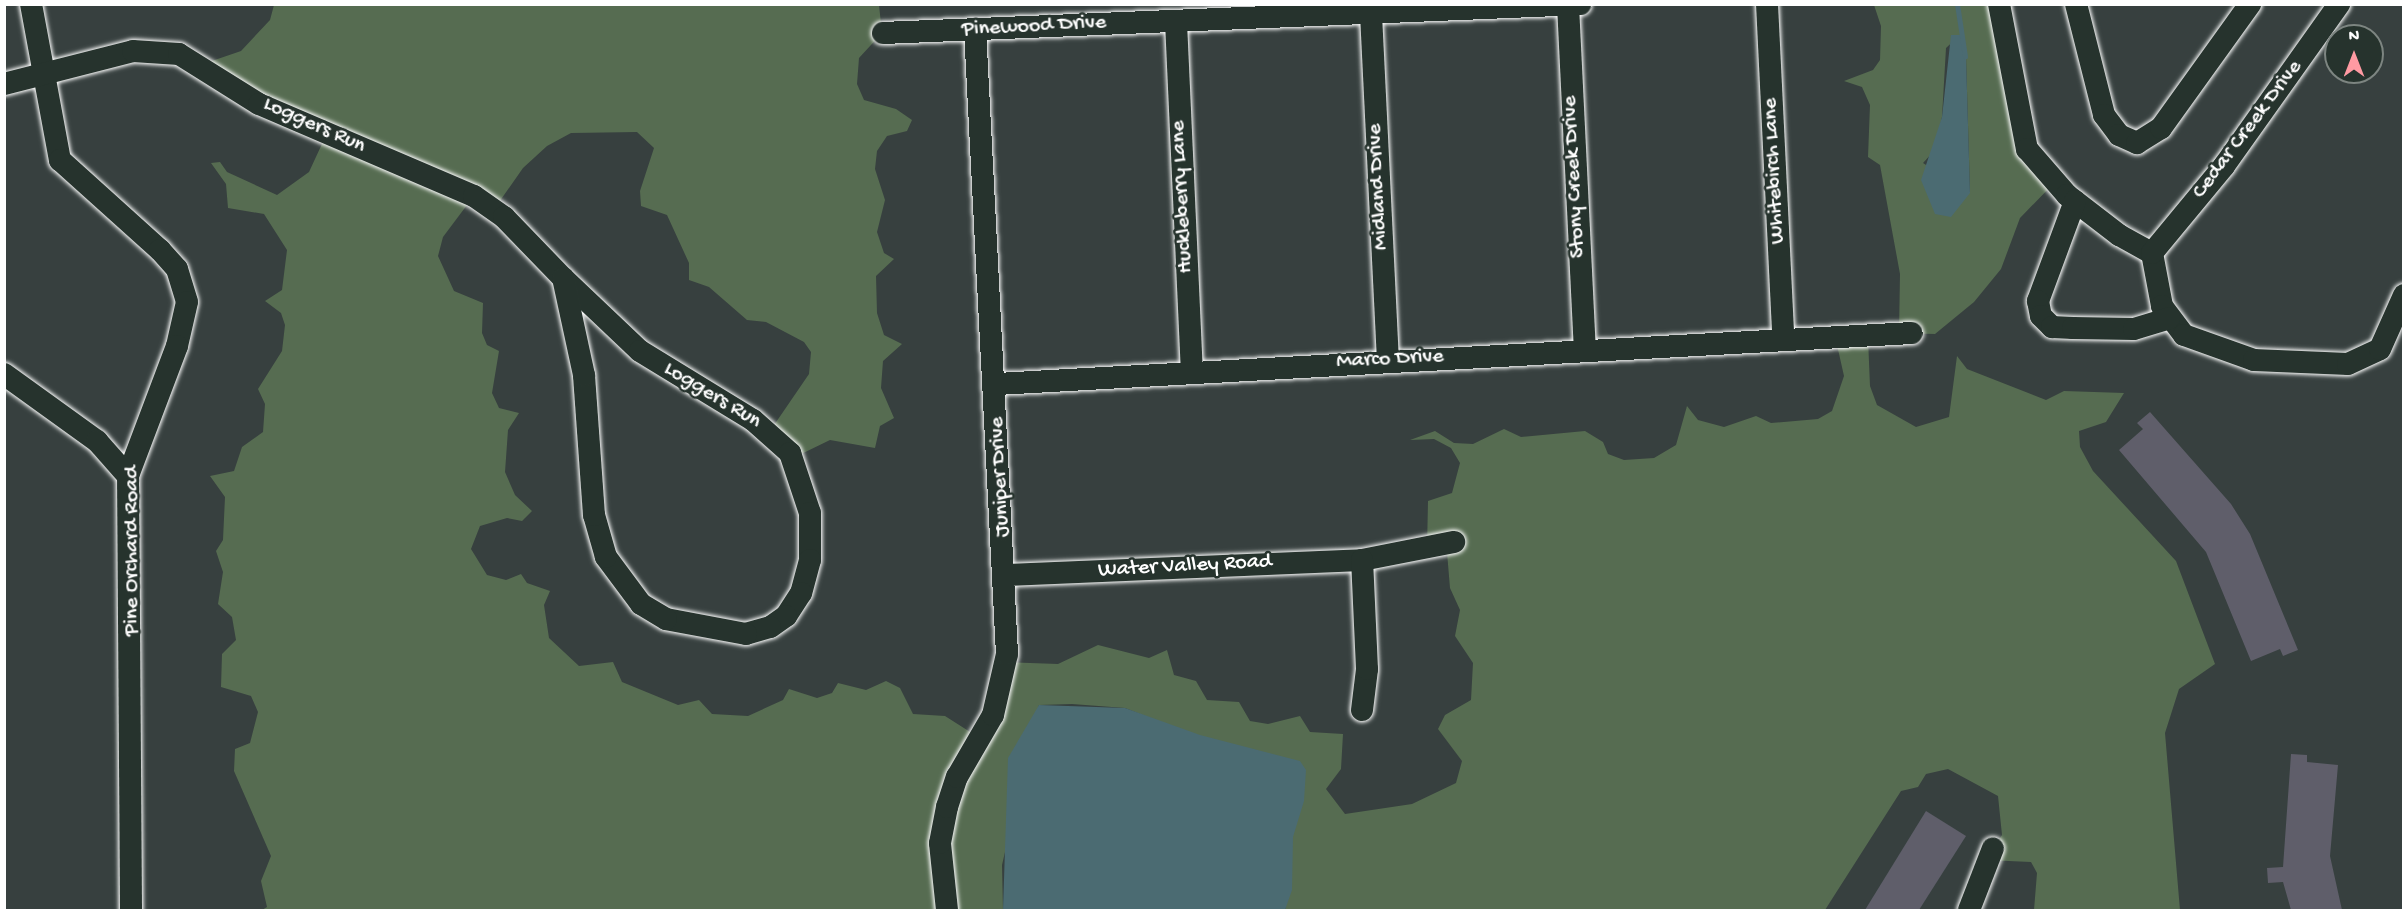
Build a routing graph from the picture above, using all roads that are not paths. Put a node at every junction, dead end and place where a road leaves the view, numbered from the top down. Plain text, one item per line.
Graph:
1 (31, 4) edge
2 (1580, 4) edge
3 (1767, 4) edge
4 (2000, 4) edge
5 (2076, 4) edge
6 (2250, 4) edge
7 (2339, 4) edge
8 (1568, 5) edge
9 (1108, 14) edge
10 (1371, 14) junction
11 (1176, 22) junction
12 (975, 29) junction
13 (883, 33) dead end
14 (40, 72) junction
15 (4, 84) edge
16 (2075, 201) junction
17 (2152, 253) junction
18 (563, 278) junction
19 (2403, 295) edge
20 (2169, 318) junction
21 (1912, 333) dead end
22 (1783, 337) junction
23 (1585, 348) junction
24 (1388, 360) junction
25 (1192, 371) junction
26 (4, 374) edge
27 (997, 384) junction
28 (128, 476) junction
29 (1454, 542) dead end
30 (1362, 560) junction
31 (1007, 575) junction
32 (1362, 710) dead end
33 (1993, 848) dead end
34 (131, 910) edge
35 (946, 910) edge
36 (1969, 910) edge

1 - 14 street, Pine Orchard Road
2 - 8 street, Pinewood Drive
3 - 22 street, Whitebirch Lane
4 - 16 street
5 - 6 street
7 - 17 street, Cedar Creek Drive
8 - 10 street, Pinewood Drive
8 - 23 street, Stony Creek Drive
9 - 11 street, Pinewood Drive
9 - 12 street, Pinewood Drive
10 - 11 street, Pinewood Drive
10 - 24 street, Midland Drive
11 - 25 street, Huckleberry Lane
12 - 13 street, Pinewood Drive
12 - 27 street, Juniper Drive
14 - 15 street, Loggers Run
14 - 18 street, Loggers Run
14 - 28 street, Pine Orchard Road
16 - 17 street
16 - 20 street
17 - 20 street
18 - 18 street, Loggers Run
19 - 20 street
21 - 22 street, Marco Drive
22 - 23 street, Marco Drive
23 - 24 street, Marco Drive
24 - 25 street, Marco Drive
25 - 27 street, Marco Drive
26 - 28 street
27 - 31 street, Juniper Drive
28 - 34 street, Pine Orchard Road
29 - 30 street
30 - 31 street, Water Valley Road
30 - 32 street
31 - 35 street, Juniper Drive
33 - 36 street

